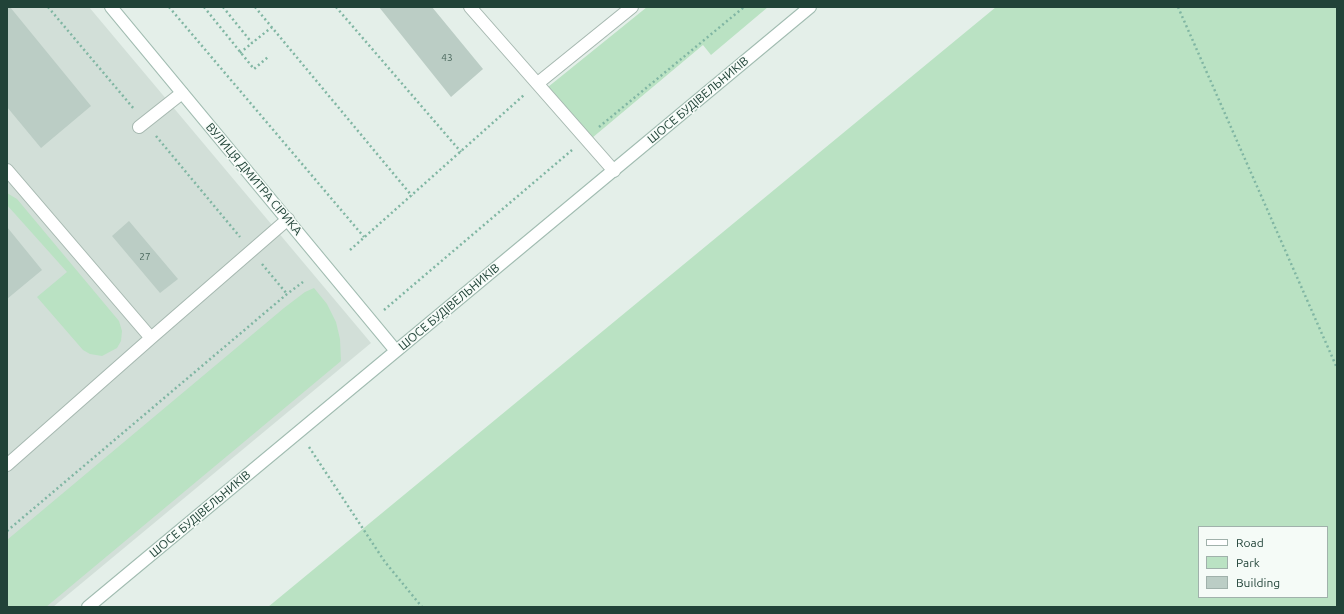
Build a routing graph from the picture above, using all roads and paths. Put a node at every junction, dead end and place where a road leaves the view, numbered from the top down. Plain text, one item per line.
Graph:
1 (48, 7) edge
2 (111, 7) edge
3 (169, 7) edge
4 (204, 7) edge
5 (223, 7) edge
6 (255, 7) edge
7 (336, 7) edge
8 (470, 7) edge
9 (632, 7) edge
10 (744, 7) edge
11 (810, 7) edge
12 (1178, 7) edge
13 (272, 27) junction
14 (252, 43) junction
15 (240, 53) junction
16 (268, 57) dead end
17 (538, 83) junction
18 (182, 93) junction
19 (142, 125) junction
20 (585, 139) junction
21 (461, 152) junction
22 (7, 170) edge
23 (614, 171) junction
24 (412, 196) junction
25 (288, 220) junction
26 (364, 237) junction
27 (350, 250) dead end
28 (252, 251) junction
29 (304, 282) dead end
30 (287, 294) junction
31 (372, 321) junction
32 (151, 338) junction
33 (396, 351) junction
34 (1337, 368) edge
35 (299, 432) junction
36 (7, 465) edge
37 (7, 531) edge
38 (88, 607) edge
39 (422, 607) edge

1 - 19 path
2 - 18 main road, ВУЛИЦЯ ДМИТРА СІРИКА
3 - 26 path
4 - 15 path
5 - 14 path
6 - 13 path
7 - 21 path
8 - 17 main road
9 - 17 main road
10 - 20 path
11 - 23 main road, ШОСЕ БУДІВЕЛЬНИКІВ
12 - 34 path
13 - 14 path
13 - 24 path
14 - 15 path
15 - 16 path
17 - 20 main road
17 - 21 path
18 - 19 main road
18 - 25 main road, ВУЛИЦЯ ДМИТРА СІРИКА
19 - 28 path
20 - 23 main road
20 - 31 path
21 - 24 path
22 - 32 main road
23 - 33 main road, ШОСЕ БУДІВЕЛЬНИКІВ
24 - 26 path
25 - 28 main road
25 - 31 main road, ВУЛИЦЯ ДМИТРА СІРИКА
26 - 27 path
28 - 30 path
28 - 32 main road
29 - 30 path
30 - 37 path
31 - 33 main road, ВУЛИЦЯ ДМИТРА СІРИКА
32 - 36 main road
33 - 35 main road, ШОСЕ БУДІВЕЛЬНИКІВ
35 - 38 main road, ШОСЕ БУДІВЕЛЬНИКІВ
35 - 39 path

